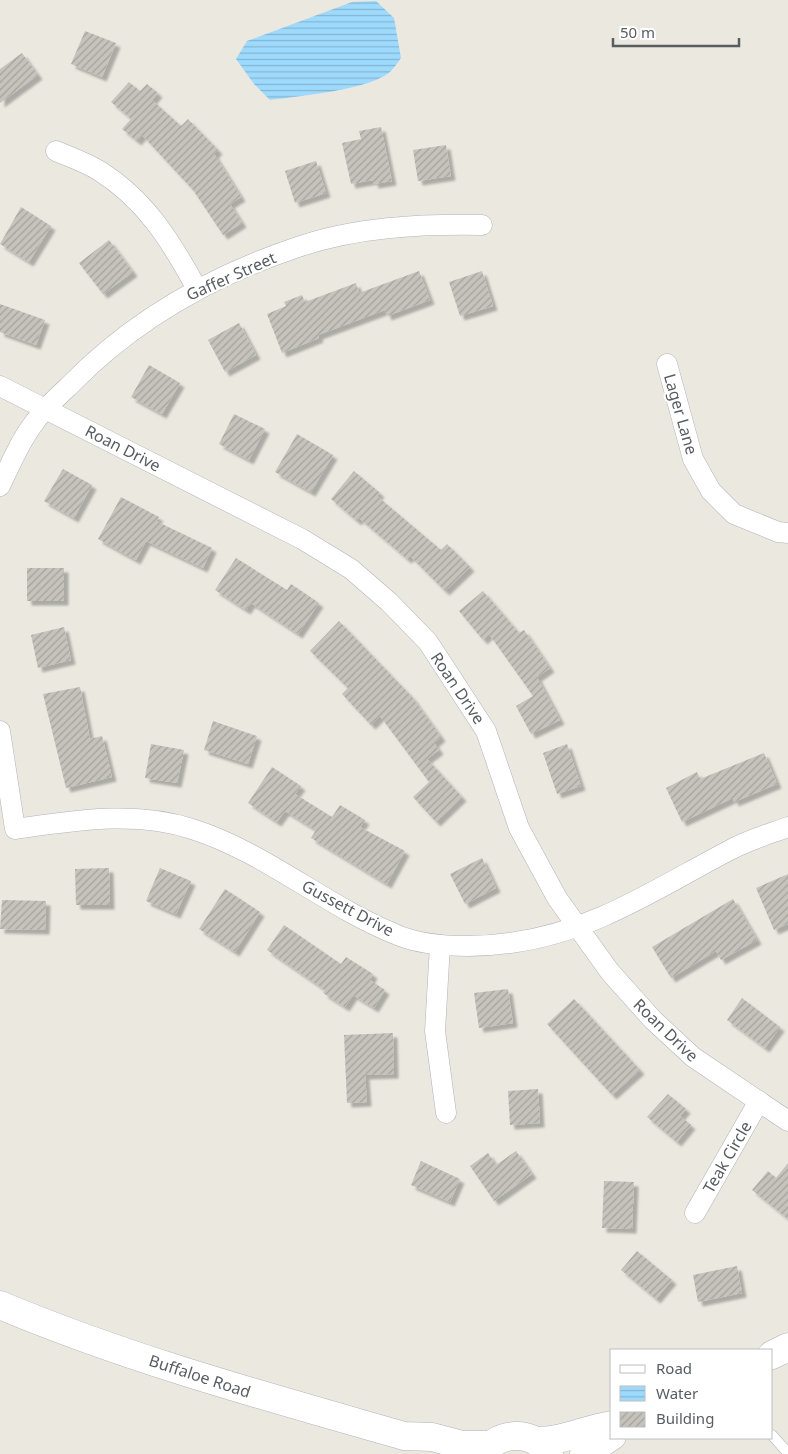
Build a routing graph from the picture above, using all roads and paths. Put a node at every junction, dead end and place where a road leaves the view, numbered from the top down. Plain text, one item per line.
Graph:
1 (56, 151) dead end
2 (482, 225) dead end
3 (197, 289) junction
4 (667, 364) dead end
5 (0, 386) edge
6 (46, 408) junction
7 (0, 486) edge
8 (788, 533) edge
9 (0, 731) edge
10 (788, 827) edge
11 (578, 927) junction
12 (440, 945) junction
13 (759, 1101) junction
14 (446, 1113) dead end
15 (788, 1121) edge
16 (695, 1213) dead end
17 (0, 1305) edge
18 (788, 1347) edge
19 (773, 1354) edge
20 (610, 1425) edge
21 (404, 1436) junction
22 (773, 1436) edge
23 (610, 1437) edge
24 (543, 1448) edge
25 (486, 1449) edge
26 (788, 1453) edge
27 (430, 1454) edge
28 (584, 1454) edge

1 - 3 street
2 - 3 street, Gaffer Street
3 - 6 street, Gaffer Street
4 - 8 street, Lager Lane
5 - 6 street, Roan Drive
6 - 7 street, Gaffer Street
6 - 11 street, Roan Drive
9 - 12 street, Gussett Drive
10 - 11 street, Gussett Drive
11 - 12 street, Gussett Drive
11 - 13 street, Roan Drive
12 - 14 street
13 - 15 street, Roan Drive
13 - 16 street, Teak Circle
17 - 21 street, Buffaloe Road
18 - 19 street
20 - 24 street, Buffaloe Road
21 - 25 street, Buffaloe Road
21 - 27 street, Buffaloe Road
22 - 26 lane
23 - 28 street
24 - 25 street, Buffaloe Road

